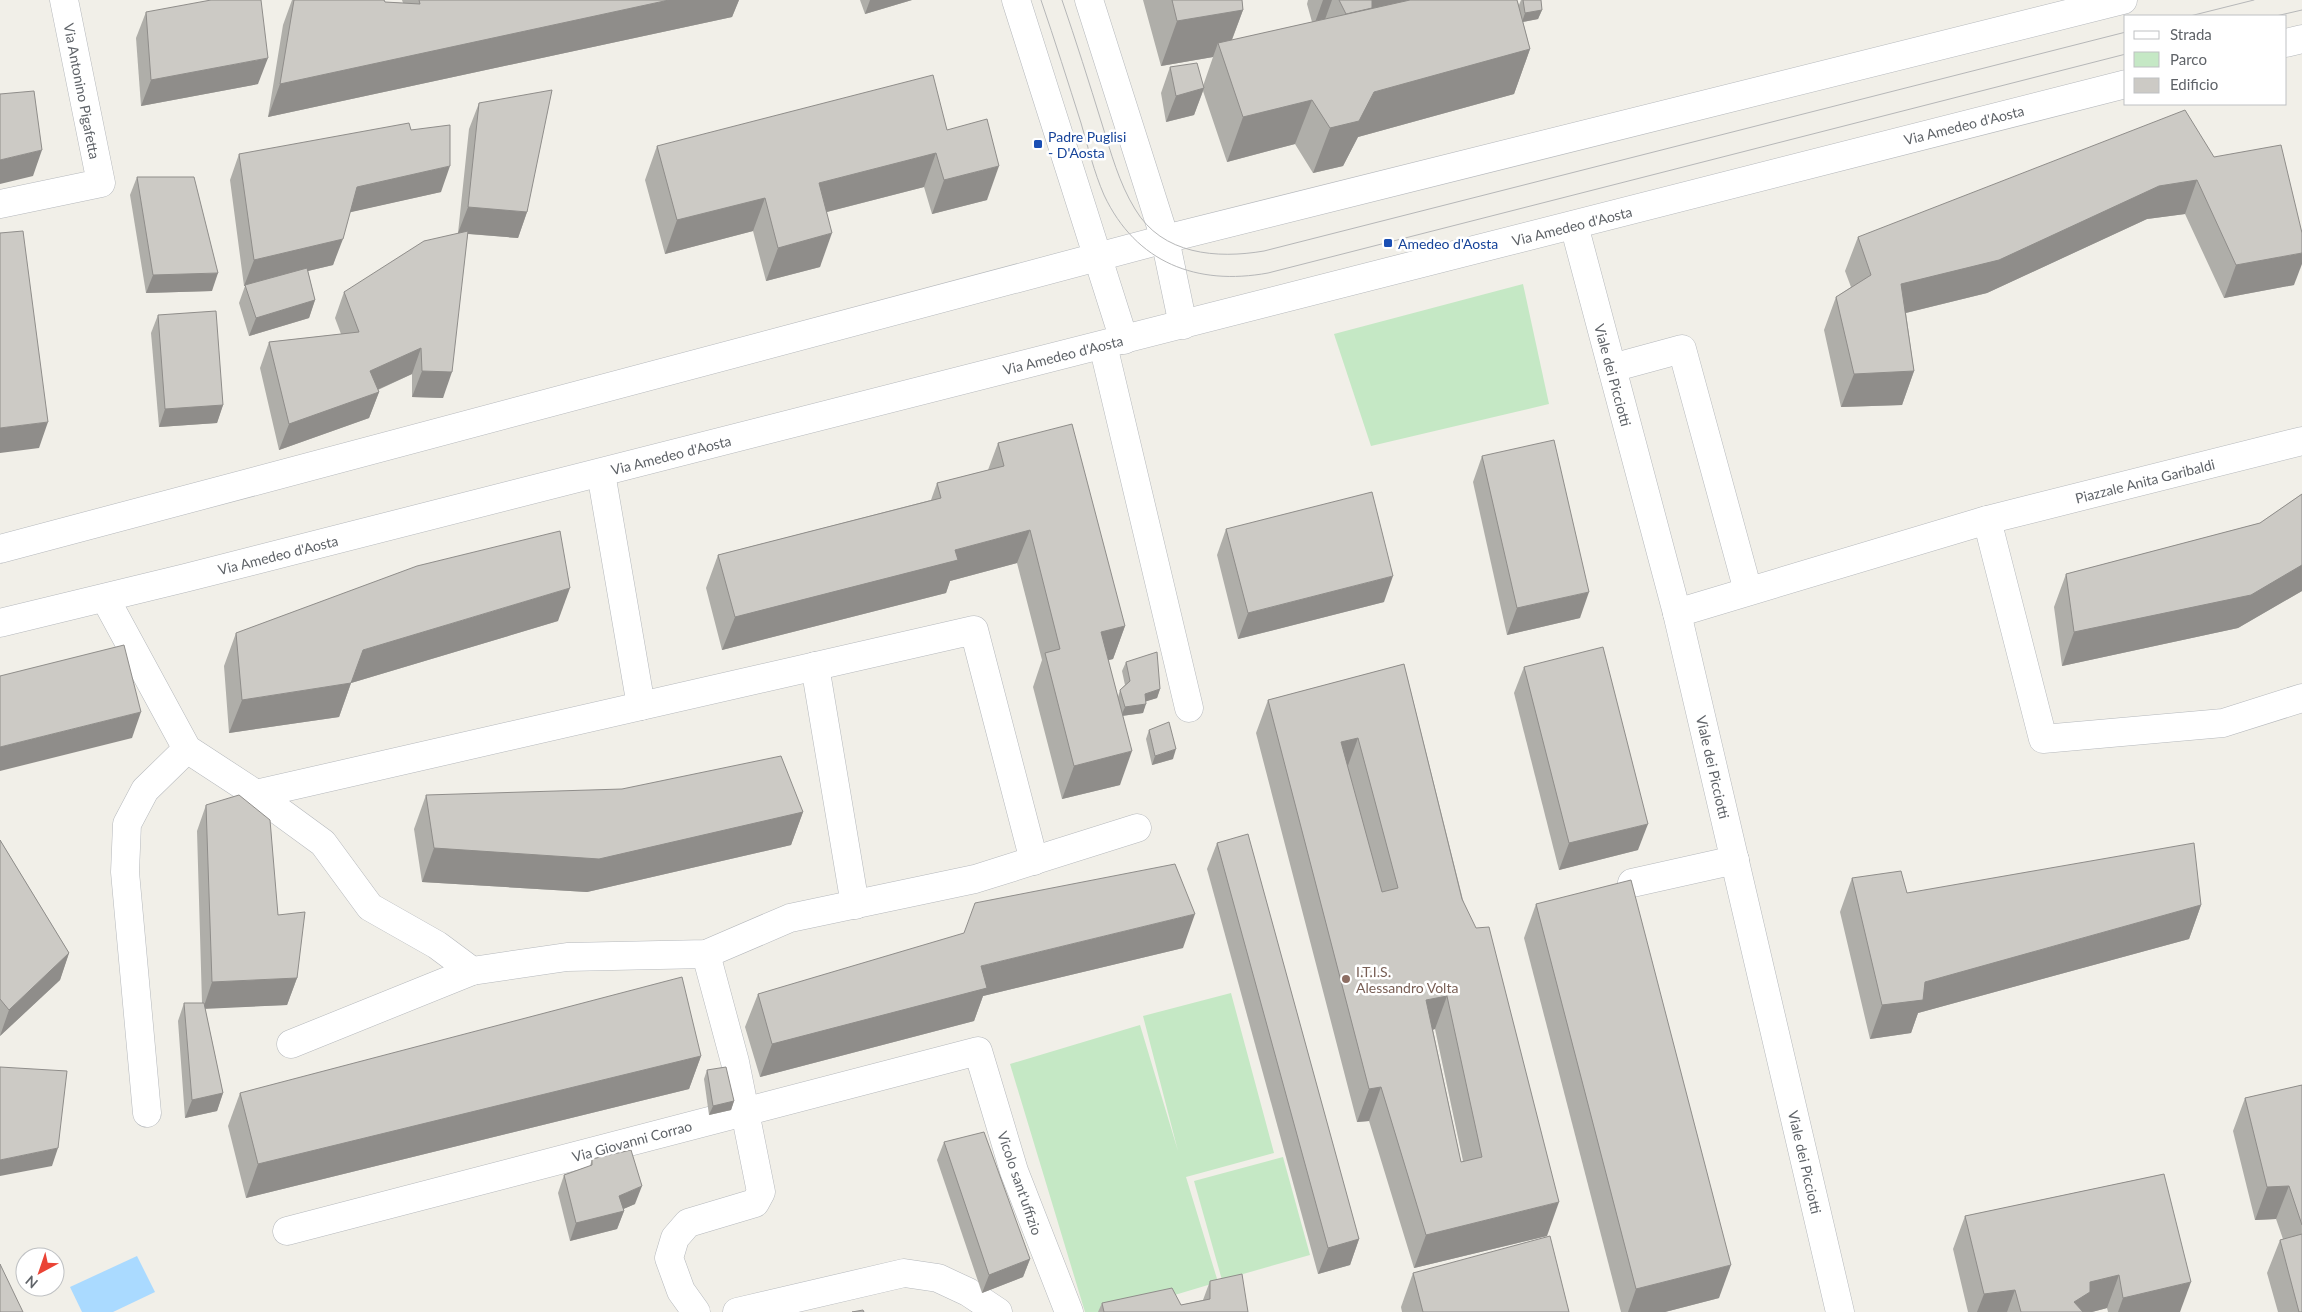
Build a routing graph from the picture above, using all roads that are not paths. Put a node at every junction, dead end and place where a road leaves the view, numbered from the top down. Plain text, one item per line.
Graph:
1 (64, 0) edge
2 (1016, 0) edge
3 (1089, 0) edge
4 (2123, 0) edge
5 (2302, 39) edge
6 (2287, 43) edge
7 (2124, 85) edge
8 (0, 204) edge
9 (1574, 225) junction
10 (1165, 239) junction
11 (1099, 258) junction
12 (1183, 325) junction
13 (1114, 342) junction
14 (1612, 368) junction
15 (2302, 441) edge
16 (600, 472) junction
17 (1987, 520) junction
18 (0, 549) edge
19 (1748, 591) junction
20 (105, 598) junction
21 (1677, 613) junction
22 (0, 623) edge
23 (815, 666) junction
24 (2302, 698) edge
25 (641, 706) junction
26 (1189, 708) dead end
27 (187, 749) junction
28 (256, 794) junction
29 (1137, 828) dead end
30 (1034, 860) junction
31 (1734, 860) junction
32 (1632, 883) edge
33 (855, 905) junction
34 (706, 954) junction
35 (472, 971) junction
36 (291, 1044) dead end
37 (978, 1051) joint
38 (745, 1112) junction
39 (147, 1113) dead end
40 (287, 1231) dead end
41 (696, 1312) edge
42 (737, 1312) edge
43 (998, 1312) edge
44 (1069, 1312) edge
45 (1840, 1312) edge

1 - 8 street, Via Antonino Pigafetta
2 - 11 street
3 - 10 street
4 - 10 street
5 - 6 street
7 - 9 street, Via Amedeo d'Aosta
9 - 12 street, Via Amedeo d'Aosta
9 - 14 street, Viale dei Picciotti
10 - 11 street
10 - 12 street
11 - 13 street
11 - 18 street
12 - 13 street, Via Amedeo d'Aosta
13 - 16 street, Via Amedeo d'Aosta
13 - 26 street
14 - 19 street
14 - 21 street, Viale dei Picciotti
15 - 17 street, Piazzale Anita Garibaldi
16 - 20 street, Via Amedeo d'Aosta
16 - 25 street
17 - 19 street, Piazzale Anita Garibaldi
17 - 24 street
19 - 21 street, Piazzale Anita Garibaldi
20 - 22 street, Via Amedeo d'Aosta
20 - 27 street
21 - 31 street, Viale dei Picciotti
23 - 25 street
23 - 30 street
23 - 33 street
25 - 28 street
27 - 28 street
27 - 39 street
28 - 35 street
29 - 30 street
30 - 33 street
31 - 32 street
31 - 45 street, Viale dei Picciotti
33 - 34 street
34 - 35 street
34 - 38 street
35 - 36 street
37 - 38 street, Via Giovanni Corrao
37 - 44 street, Vicolo sant'uffizio
38 - 40 street, Via Giovanni Corrao
38 - 41 street
42 - 43 street

